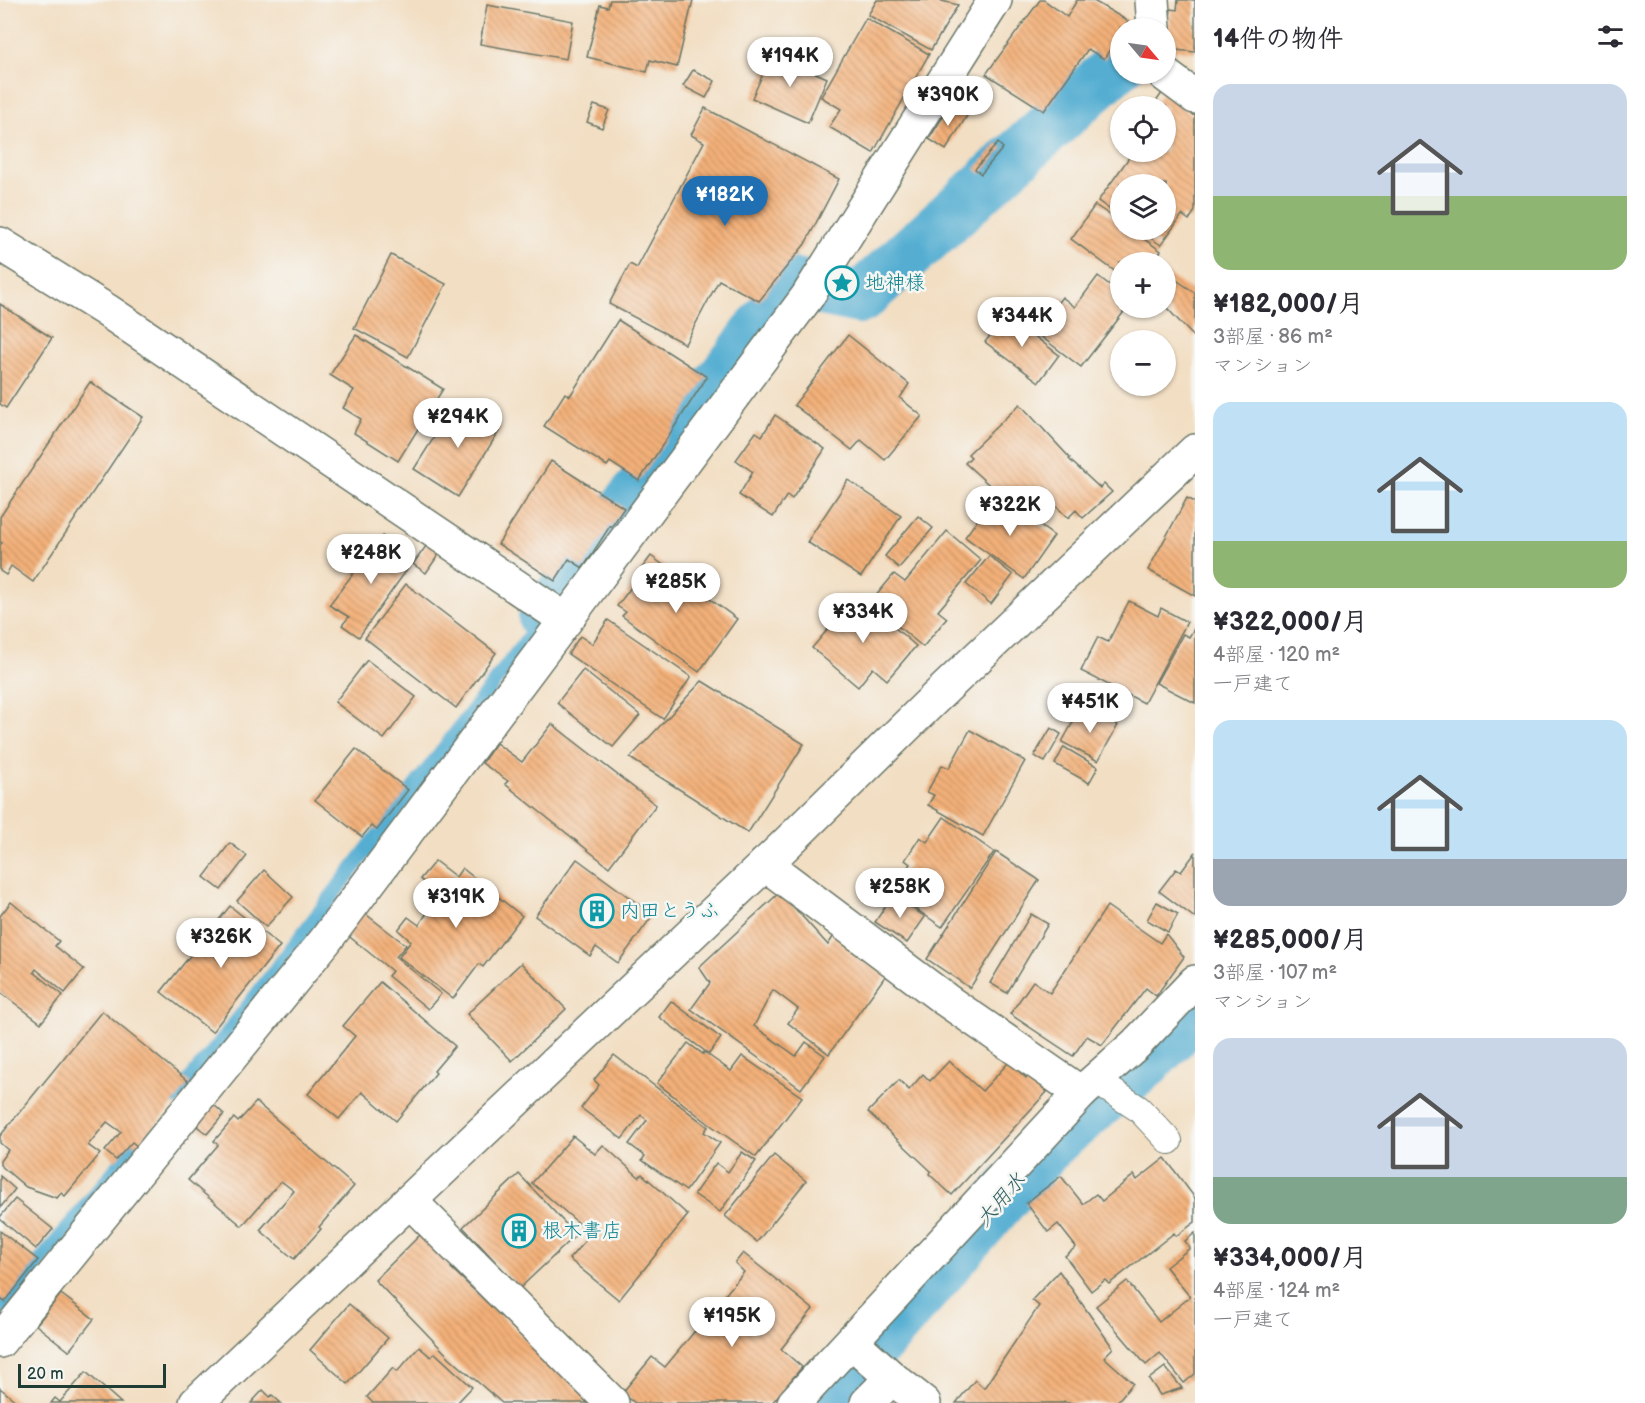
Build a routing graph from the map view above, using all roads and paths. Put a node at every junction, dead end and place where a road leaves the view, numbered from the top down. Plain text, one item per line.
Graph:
1 (995, 0) edge
2 (1152, 0) edge
3 (1153, 18) edge
4 (1176, 83) edge
5 (1195, 97) edge
6 (0, 244) edge
7 (1195, 451) edge
8 (555, 613) junction
9 (765, 864) junction
10 (1195, 982) edge
11 (1089, 1087) junction
12 (1169, 1141) dead end
13 (410, 1201) junction
14 (0, 1341) edge
15 (871, 1359) junction
16 (196, 1403) edge
17 (612, 1403) edge
18 (794, 1403) edge
19 (867, 1403) edge
20 (924, 1403) edge

1 - 8 street
2 - 3 street
4 - 5 street
6 - 8 street
7 - 9 street
8 - 14 street
9 - 11 street
9 - 13 street
10 - 11 street
11 - 12 lane
11 - 15 street
13 - 16 street
13 - 17 street
15 - 18 street
15 - 19 street
15 - 20 street

